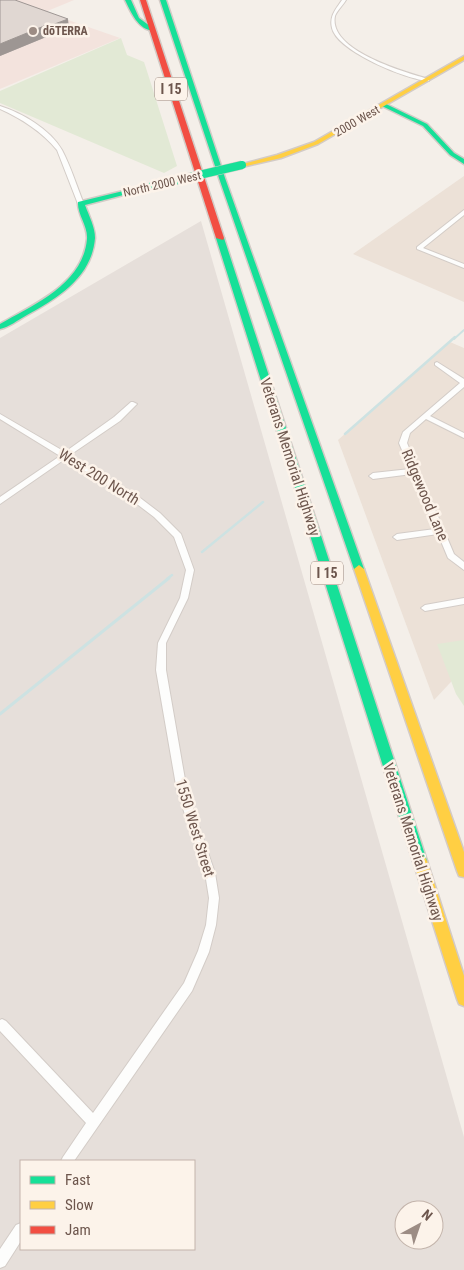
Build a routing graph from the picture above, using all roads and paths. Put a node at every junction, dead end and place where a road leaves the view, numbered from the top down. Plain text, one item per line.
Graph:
1 (128, 0) edge
2 (143, 0) edge
3 (163, 0) edge
4 (174, 0) edge
5 (344, 0) edge
6 (173, 28) junction
7 (152, 30) junction
8 (464, 58) edge
9 (427, 80) junction
10 (384, 105) junction
11 (0, 107) edge
12 (464, 162) edge
13 (242, 165) joint
14 (81, 204) junction
15 (464, 212) edge
16 (464, 266) edge
17 (0, 327) edge
18 (437, 364) dead end
19 (464, 382) edge
20 (133, 404) dead end
21 (0, 416) edge
22 (425, 416) junction
23 (464, 436) edge
24 (65, 456) junction
25 (414, 471) junction
26 (373, 476) dead end
27 (0, 502) edge
28 (440, 531) junction
29 (397, 537) dead end
30 (184, 552) joint
31 (464, 567) edge
32 (464, 601) edge
33 (425, 608) dead end
34 (464, 872) edge
35 (464, 999) edge
36 (2, 1025) dead end
37 (94, 1122) junction
38 (68, 1160) edge
39 (20, 1231) edge
40 (0, 1261) edge

1 - 7 main road
2 - 7 main road, Veterans Memorial Highway / I 15
3 - 6 main road, Veterans Memorial Highway / I 15
4 - 6 main road
5 - 9 street
6 - 34 main road, Veterans Memorial Highway / I 15
7 - 35 main road, Veterans Memorial Highway / I 15
8 - 9 main road, 2000 West
9 - 10 main road, 2000 West
10 - 12 main road
10 - 13 main road, 2000 West
11 - 14 street
13 - 14 main road, North 2000 West, bridge
14 - 17 main road
15 - 16 street
18 - 19 street
19 - 22 street, Ridgewood Lane
20 - 24 street
21 - 24 street, West 200 North
22 - 23 street
22 - 25 street, Ridgewood Lane
24 - 27 street
24 - 30 street, West 200 North
25 - 26 street
25 - 28 street, Ridgewood Lane
28 - 29 street
28 - 31 street, Ridgewood Lane
30 - 37 street, 1550 West Street
32 - 33 street
36 - 37 street
37 - 38 street, 1550 West Street
39 - 40 street

